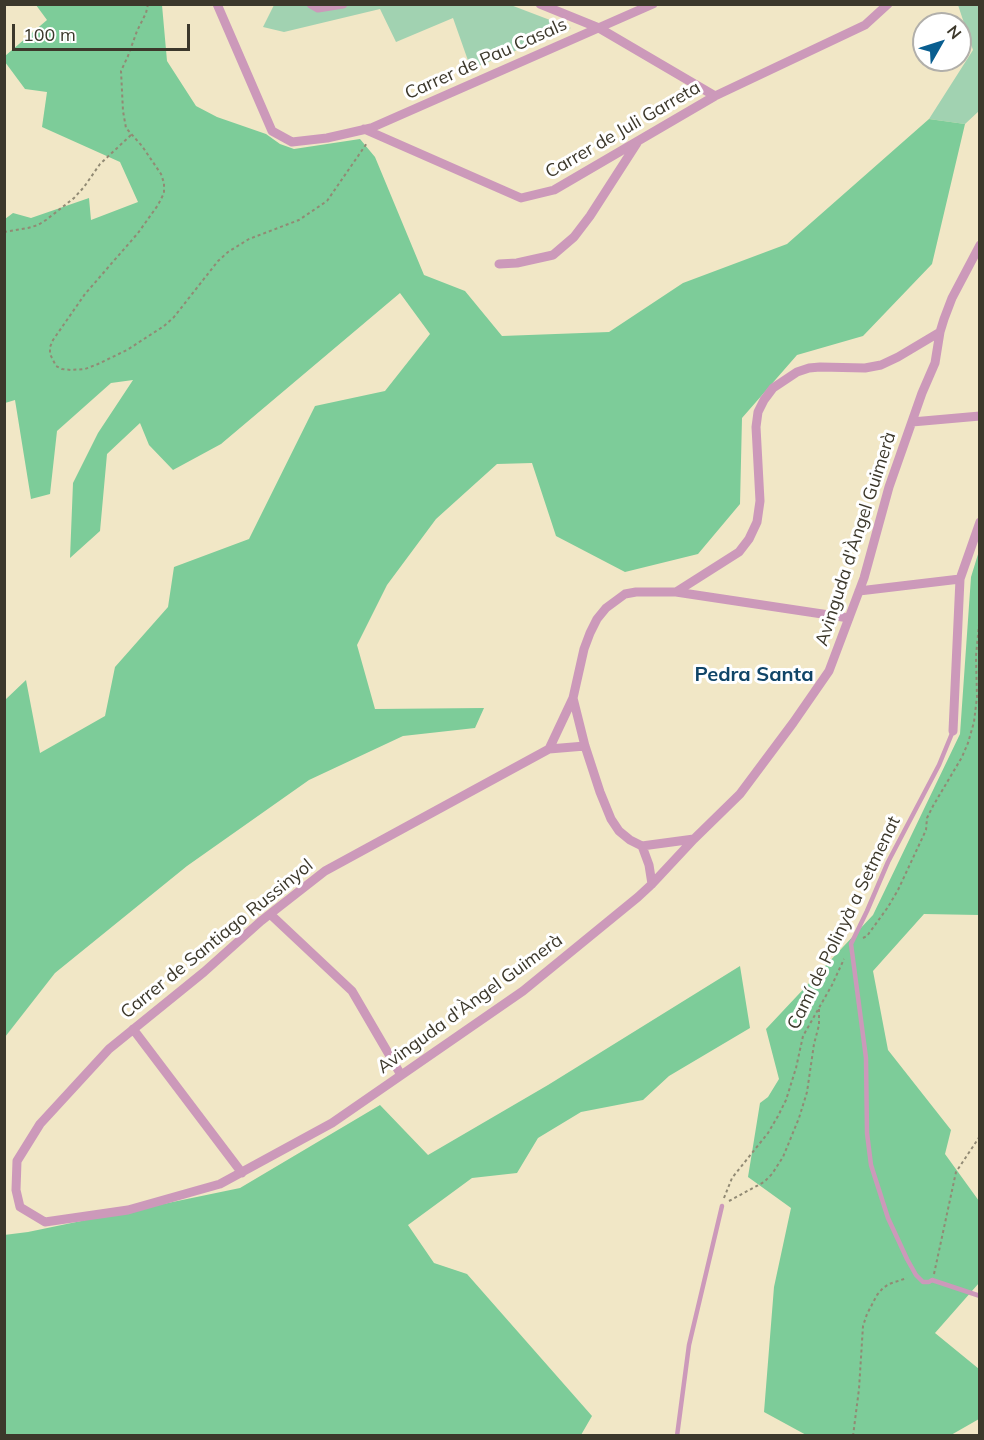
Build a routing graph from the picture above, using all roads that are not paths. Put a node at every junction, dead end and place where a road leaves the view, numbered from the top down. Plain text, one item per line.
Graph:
1 (217, 4) edge
2 (311, 4) edge
3 (343, 4) edge
4 (540, 4) edge
5 (653, 4) edge
6 (888, 4) edge
7 (599, 28) junction
8 (715, 96) junction
9 (364, 129) junction
10 (638, 141) junction
11 (980, 245) edge
12 (499, 264) dead end
13 (940, 332) junction
14 (980, 416) edge
15 (912, 422) junction
16 (980, 522) edge
17 (960, 579) junction
18 (859, 591) junction
19 (676, 592) junction
20 (849, 618) junction
21 (573, 698) junction
22 (953, 731) joint
23 (585, 746) junction
24 (549, 749) junction
25 (694, 839) junction
26 (642, 846) junction
27 (652, 884) junction
28 (270, 914) junction
29 (133, 1029) junction
30 (401, 1075) junction
31 (242, 1173) junction
32 (722, 1206) road end
33 (20, 1207) joint
34 (980, 1296) edge
35 (676, 1436) edge

1 - 9 street, Carrer de Pau Casals
2 - 3 street
4 - 7 street
5 - 7 street, Carrer de Pau Casals
6 - 8 street, Carrer de Juli Garreta
7 - 8 street
7 - 9 street, Carrer de Pau Casals
8 - 10 street, Carrer de Juli Garreta
9 - 10 street, Carrer de Juli Garreta
10 - 12 street
11 - 13 street, Avinguda d'Àngel Guimerà
13 - 15 street, Avinguda d'Àngel Guimerà
13 - 19 street
14 - 15 street
15 - 18 street, Avinguda d'Àngel Guimerà
16 - 17 street
17 - 18 street
17 - 22 street
18 - 20 street, Avinguda d'Àngel Guimerà
19 - 20 street
19 - 21 street
20 - 25 street, Avinguda d'Àngel Guimerà
21 - 23 street
21 - 24 street
22 - 34 lane, Camí de Polinyà a Setmenat
23 - 24 street, Carrer de Santiago Russinyol
23 - 26 street
24 - 28 street, Carrer de Santiago Russinyol
25 - 26 street
25 - 27 street, Avinguda d'Àngel Guimerà
26 - 27 street
27 - 30 street, Avinguda d'Àngel Guimerà
28 - 29 street, Carrer de Santiago Russinyol
28 - 30 street
29 - 31 street
29 - 33 street, Carrer de Santiago Russinyol
30 - 31 street, Avinguda d'Àngel Guimerà
31 - 33 street, Avinguda d'Àngel Guimerà
32 - 35 lane

